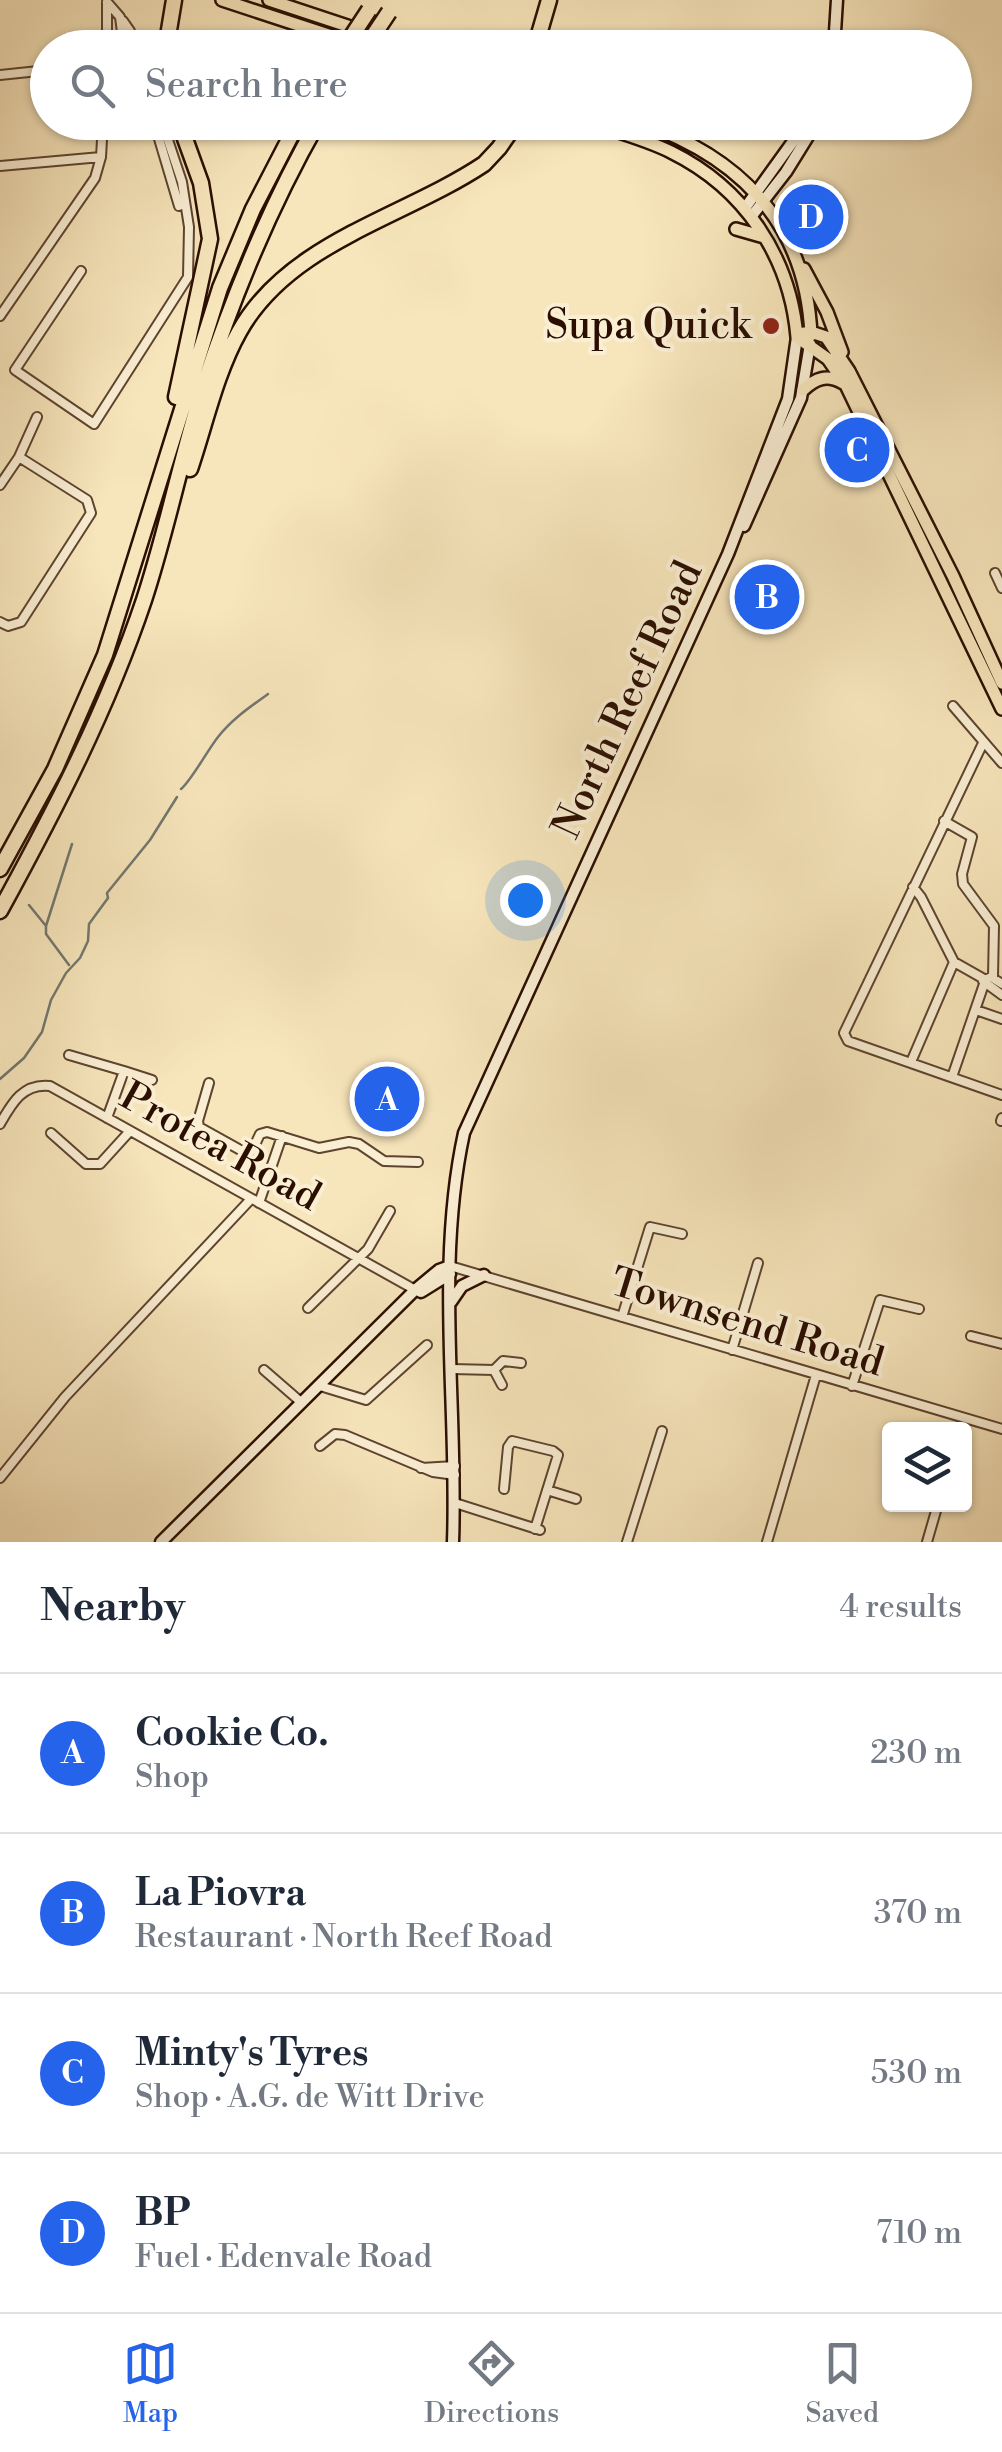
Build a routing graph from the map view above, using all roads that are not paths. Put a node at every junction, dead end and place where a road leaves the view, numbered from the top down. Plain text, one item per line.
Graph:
1 (174, 0) edge
2 (222, 0) edge
3 (270, 0) edge
4 (549, 0) edge
5 (837, 0) edge
6 (106, 1) edge
7 (372, 5) edge
8 (394, 6) edge
9 (120, 18) junction
10 (107, 30) edge
11 (122, 30) edge
12 (129, 30) edge
13 (169, 30) edge
14 (312, 30) edge
15 (356, 30) edge
16 (360, 30) edge
17 (378, 30) edge
18 (540, 30) edge
19 (835, 30) edge
20 (30, 72) edge
21 (0, 75) edge
22 (102, 140) edge
23 (159, 140) edge
24 (168, 140) edge
25 (186, 140) edge
26 (289, 140) edge
27 (309, 140) edge
28 (497, 140) edge
29 (505, 140) edge
30 (641, 140) edge
31 (684, 140) edge
32 (795, 140) edge
33 (803, 140) edge
34 (101, 156) junction
35 (484, 164) junction
36 (0, 166) edge
37 (759, 197) junction
38 (179, 206) dead end
39 (748, 212) junction
40 (736, 229) dead end
41 (785, 234) junction
42 (768, 238) junction
43 (82, 270) dead end
44 (0, 316) edge
45 (804, 337) junction
46 (848, 378) junction
47 (803, 390) junction
48 (37, 417) dead end
49 (19, 457) junction
50 (0, 485) edge
51 (149, 520) junction
52 (728, 553) junction
53 (158, 554) junction
54 (995, 573) dead end
55 (1002, 588) edge
56 (0, 622) edge
57 (999, 687) edge
58 (953, 706) dead end
59 (1002, 709) edge
60 (984, 742) junction
61 (1002, 763) edge
62 (944, 822) junction
63 (0, 869) edge
64 (913, 887) junction
65 (0, 911) edge
66 (954, 962) junction
67 (997, 984) edge
68 (976, 1010) junction
69 (1002, 1018) edge
70 (70, 1055) dead end
71 (911, 1062) junction
72 (124, 1071) junction
73 (952, 1077) junction
74 (152, 1080) dead end
75 (210, 1083) dead end
76 (1002, 1095) edge
77 (107, 1118) junction
78 (0, 1124) edge
79 (130, 1131) junction
80 (50, 1133) dead end
81 (282, 1136) junction
82 (418, 1162) dead end
83 (255, 1201) junction
84 (390, 1211) dead end
85 (682, 1234) dead end
86 (451, 1238) junction
87 (360, 1258) junction
88 (758, 1263) dead end
89 (450, 1270) junction
90 (479, 1274) junction
91 (425, 1280) junction
92 (418, 1291) junction
93 (451, 1303) junction
94 (308, 1308) dead end
95 (920, 1309) dead end
96 (622, 1317) junction
97 (971, 1336) dead end
98 (1002, 1344) edge
99 (426, 1346) dead end
100 (732, 1350) junction
101 (521, 1363) dead end
102 (452, 1369) junction
103 (264, 1370) dead end
104 (494, 1370) junction
105 (816, 1375) junction
106 (502, 1385) dead end
107 (320, 1386) junction
108 (852, 1386) junction
109 (302, 1403) junction
110 (964, 1418) junction
111 (963, 1422) edge
112 (1002, 1430) edge
113 (662, 1431) dead end
114 (320, 1446) dead end
115 (455, 1470) junction
116 (0, 1478) edge
117 (504, 1489) dead end
118 (547, 1490) junction
119 (576, 1499) dead end
120 (455, 1503) junction
121 (936, 1512) edge
122 (161, 1542) edge
123 (453, 1542) edge
124 (627, 1542) edge
125 (766, 1542) edge
126 (927, 1542) edge

1 - 13 highway
2 - 14 main road
3 - 16 main road
4 - 18 highway
5 - 19 main road
6 - 9 street
6 - 10 street
7 - 15 highway, bridge
8 - 17 highway, bridge
9 - 11 street
9 - 12 street
20 - 21 street
22 - 34 street
23 - 38 street
24 - 43 street
25 - 51 highway
26 - 51 highway
27 - 53 highway
28 - 35 highway
29 - 35 highway
30 - 39 main road
31 - 37 main road
32 - 37 main road
33 - 37 main road
34 - 36 street
34 - 44 street
35 - 53 highway
37 - 39 main road
37 - 41 main road
39 - 42 main road
40 - 42 main road
41 - 45 main road
41 - 46 main road
42 - 45 main road
45 - 46 main road
45 - 47 main road, North Reef Road
45 - 52 main road, North Reef Road
46 - 47 main road
46 - 57 main road
47 - 52 main road, North Reef Road
48 - 49 street
49 - 50 street
49 - 56 street
51 - 63 highway
52 - 86 main road, North Reef Road
53 - 65 highway
54 - 55 street
57 - 59 main road
58 - 60 street
60 - 61 street
60 - 62 street
62 - 64 street
62 - 67 street
64 - 66 street
64 - 71 street
66 - 67 street
66 - 71 street
67 - 68 street
68 - 69 street
68 - 73 street
70 - 72 street
71 - 73 street
72 - 74 street
72 - 77 street
73 - 76 street
75 - 81 street
77 - 78 street, Protea Road
77 - 79 street, Protea Road
79 - 80 street
79 - 83 street, Protea Road
81 - 82 street
81 - 83 street
83 - 87 street, Protea Road
83 - 116 street
84 - 87 street
85 - 96 street
86 - 89 main road, North Reef Road
86 - 91 main road
87 - 92 street, Protea Road
87 - 94 street
88 - 100 street
89 - 90 street, Townsend Road
89 - 91 main road
89 - 92 main road
89 - 93 main road, North Reef Road
90 - 93 main road
90 - 96 street, Townsend Road
91 - 92 main road
92 - 107 main road
93 - 102 main road, North Reef Road
95 - 108 street
96 - 100 street, Townsend Road
97 - 98 street
99 - 107 street
100 - 105 street, Townsend Road
101 - 104 street
102 - 104 street
102 - 115 main road, North Reef Road
103 - 109 street
104 - 106 street
105 - 108 street, Townsend Road
105 - 125 street
107 - 109 main road
108 - 110 street, Townsend Road
109 - 122 main road
110 - 111 street
110 - 112 street, Townsend Road
113 - 124 street
114 - 115 street
115 - 120 main road, North Reef Road
117 - 118 street
118 - 119 street
118 - 120 street
120 - 123 main road, North Reef Road
121 - 126 street

